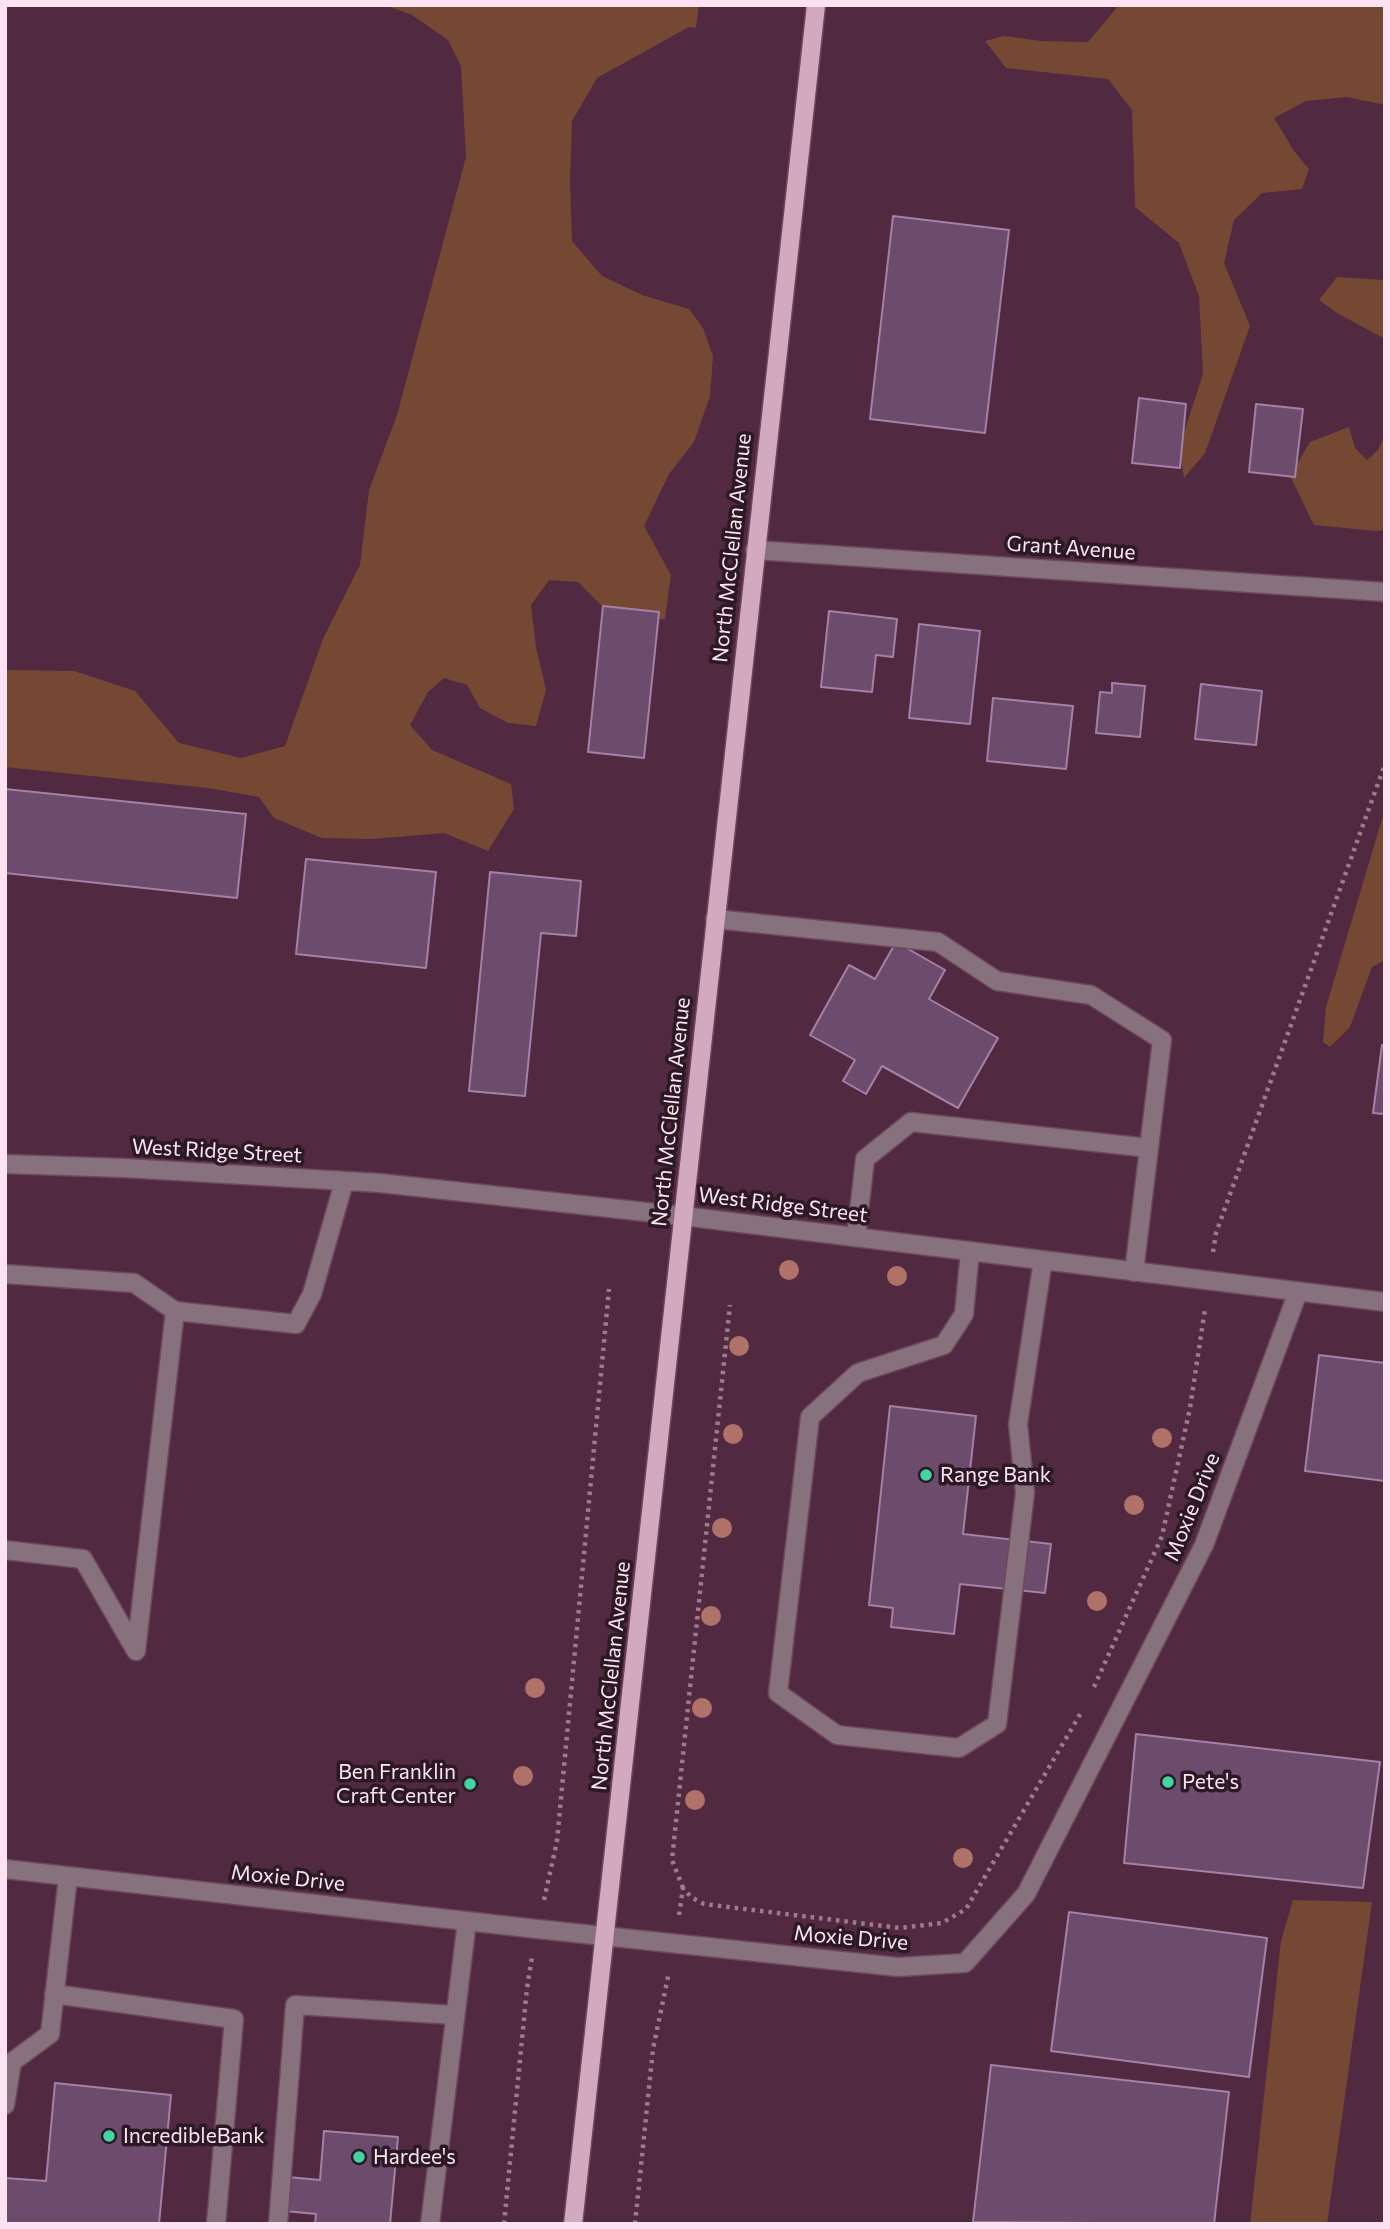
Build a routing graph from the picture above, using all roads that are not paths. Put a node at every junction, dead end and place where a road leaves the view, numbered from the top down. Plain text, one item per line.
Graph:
1 (816, 5) edge
2 (755, 550) junction
3 (1385, 592) edge
4 (715, 919) junction
5 (1149, 1148) junction
6 (5, 1164) edge
7 (344, 1182) junction
8 (683, 1216) junction
9 (856, 1237) junction
10 (970, 1251) junction
11 (1043, 1260) junction
12 (1134, 1272) junction
13 (5, 1274) edge
14 (1298, 1292) junction
15 (1385, 1302) edge
16 (175, 1311) junction
17 (5, 1550) edge
18 (5, 1869) edge
19 (68, 1877) junction
20 (467, 1921) junction
21 (606, 1937) junction
22 (54, 1994) junction
23 (455, 2015) junction
24 (5, 2105) edge
25 (216, 2224) edge
26 (278, 2224) edge
27 (430, 2224) edge
28 (573, 2224) edge

1 - 2 main road, North McClellan Avenue
2 - 3 street, Grant Avenue
2 - 4 main road, North McClellan Avenue
4 - 5 street
4 - 8 main road, North McClellan Avenue
5 - 9 street
5 - 12 street
6 - 7 street, West Ridge Street
7 - 8 street, West Ridge Street
7 - 16 street
8 - 9 street, West Ridge Street
8 - 21 main road, North McClellan Avenue
9 - 10 street, West Ridge Street
10 - 11 street, West Ridge Street
10 - 11 street
11 - 12 street, West Ridge Street
12 - 14 street, West Ridge Street
13 - 16 street
14 - 15 street, West Ridge Street
14 - 21 street, Moxie Drive
16 - 17 street
18 - 19 street, Moxie Drive
19 - 20 street, Moxie Drive
19 - 22 street
20 - 21 street, Moxie Drive
20 - 23 street
21 - 28 main road, North McClellan Avenue
22 - 24 street
22 - 25 street
23 - 26 street
23 - 27 street

